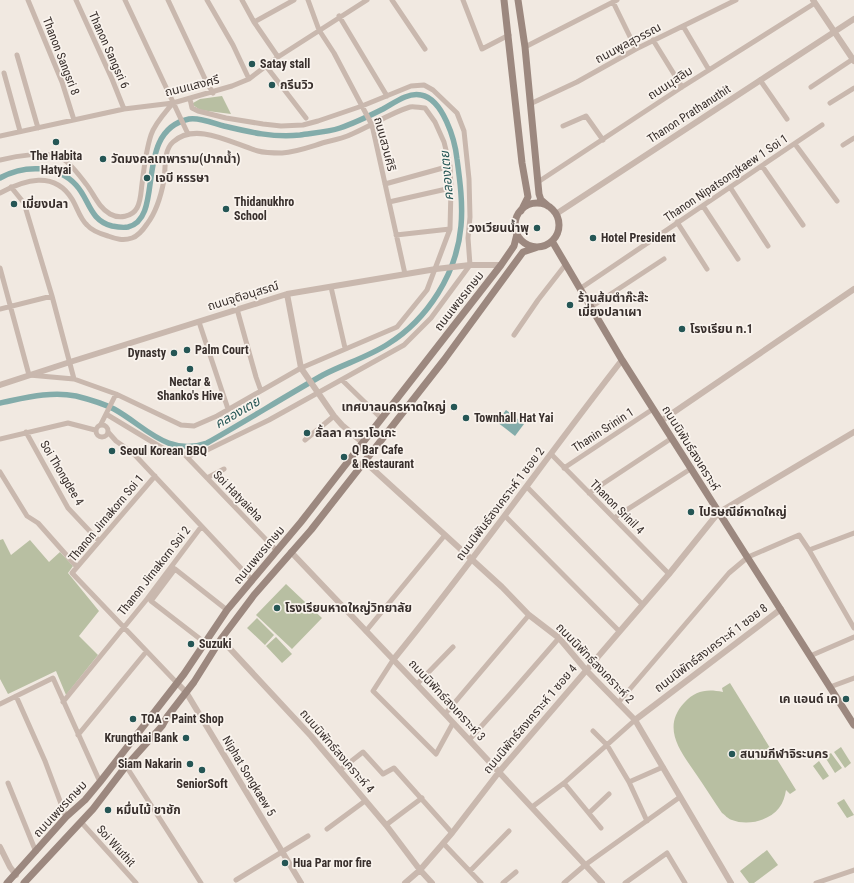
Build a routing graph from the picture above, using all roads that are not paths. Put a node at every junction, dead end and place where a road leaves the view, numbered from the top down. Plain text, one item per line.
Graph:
1 (28, 0) edge
2 (76, 0) edge
3 (126, 0) edge
4 (168, 0) edge
5 (207, 0) edge
6 (294, 0) edge
7 (308, 0) edge
8 (367, 0) edge
9 (392, 0) edge
10 (463, 0) edge
11 (504, 0) edge
12 (518, 0) edge
13 (736, 0) edge
14 (244, 1) edge
15 (615, 1) edge
16 (814, 1) edge
17 (339, 16) junction
18 (854, 19) edge
19 (254, 22) junction
20 (683, 26) junction
21 (319, 30) junction
22 (834, 32) junction
23 (509, 35) junction
24 (653, 40) junction
25 (525, 48) junction
26 (425, 49) dead end
27 (636, 49) junction
28 (17, 55) dead end
29 (278, 57) junction
30 (854, 60) edge
31 (266, 66) junction
32 (709, 70) junction
33 (4, 73) dead end
34 (249, 78) junction
35 (760, 80) junction
36 (682, 87) junction
37 (810, 87) dead end
38 (854, 88) edge
39 (212, 92) junction
40 (387, 96) junction
41 (190, 99) junction
42 (174, 103) junction
43 (830, 103) dead end
44 (530, 104) junction
45 (363, 107) junction
46 (124, 109) junction
47 (306, 118) dead end
48 (74, 120) junction
49 (787, 120) dead end
50 (371, 124) junction
51 (822, 125) dead end
52 (563, 126) dead end
53 (38, 128) junction
54 (20, 131) junction
55 (188, 134) junction
56 (0, 136) edge
57 (854, 138) edge
58 (603, 140) junction
59 (795, 144) junction
60 (842, 145) dead end
61 (0, 160) edge
62 (450, 166) junction
63 (762, 166) junction
64 (538, 182) junction
65 (385, 184) junction
66 (0, 186) edge
67 (10, 188) junction
68 (451, 188) junction
69 (730, 188) junction
70 (0, 193) edge
71 (837, 201) dead end
72 (389, 202) junction
73 (548, 206) junction
74 (703, 206) junction
75 (521, 211) junction
76 (556, 214) junction
77 (677, 222) junction
78 (803, 225) dead end
79 (450, 229) junction
80 (396, 234) junction
81 (518, 234) junction
82 (552, 241) junction
83 (768, 246) dead end
84 (538, 247) junction
85 (664, 259) dead end
86 (738, 259) dead end
87 (566, 264) junction
88 (470, 265) junction
89 (501, 265) junction
90 (0, 268) edge
91 (436, 269) junction
92 (707, 269) dead end
93 (405, 274) junction
94 (330, 287) junction
95 (581, 288) junction
96 (854, 289) edge
97 (287, 294) junction
98 (52, 296) junction
99 (11, 306) junction
100 (592, 307) junction
101 (0, 309) edge
102 (237, 309) junction
103 (199, 322) junction
104 (514, 335) dead end
105 (345, 348) junction
106 (434, 352) junction
107 (444, 360) junction
108 (622, 360) junction
109 (70, 362) junction
110 (302, 368) junction
111 (29, 375) junction
112 (74, 379) junction
113 (342, 380) junction
114 (0, 385) edge
115 (261, 391) junction
116 (319, 394) junction
117 (115, 396) junction
118 (228, 409) junction
119 (653, 409) junction
120 (106, 414) junction
121 (334, 416) junction
122 (382, 419) junction
123 (661, 421) junction
124 (101, 424) junction
125 (107, 426) junction
126 (26, 432) junction
127 (96, 432) junction
128 (108, 432) junction
129 (854, 432) edge
130 (104, 437) junction
131 (672, 438) junction
132 (0, 439) edge
133 (305, 440) dead end
134 (116, 441) junction
135 (363, 443) junction
136 (551, 454) junction
137 (185, 455) junction
138 (364, 461) junction
139 (564, 468) junction
140 (692, 468) junction
141 (224, 469) dead end
142 (0, 472) edge
143 (154, 476) junction
144 (207, 478) junction
145 (527, 487) junction
146 (589, 492) junction
147 (718, 512) junction
148 (505, 516) junction
149 (614, 518) junction
150 (301, 522) junction
151 (202, 527) junction
152 (311, 530) junction
153 (854, 532) edge
154 (444, 535) junction
155 (99, 541) junction
156 (809, 550) junction
157 (277, 551) junction
158 (291, 552) junction
159 (748, 557) junction
160 (472, 560) junction
161 (77, 567) junction
162 (669, 574) junction
163 (252, 580) junction
164 (642, 604) junction
165 (781, 609) junction
166 (227, 610) junction
167 (529, 615) junction
168 (123, 628) junction
169 (854, 628) edge
170 (366, 631) junction
171 (619, 631) junction
172 (854, 637) edge
173 (221, 638) junction
174 (558, 638) junction
175 (204, 642) junction
176 (453, 647) dead end
177 (146, 652) junction
178 (810, 656) junction
179 (393, 660) junction
180 (586, 670) junction
181 (854, 678) edge
182 (176, 683) junction
183 (417, 684) junction
184 (830, 687) junction
185 (186, 692) junction
186 (16, 696) junction
187 (63, 702) junction
188 (618, 703) junction
189 (0, 704) edge
190 (445, 714) junction
191 (635, 720) junction
192 (453, 723) junction
193 (854, 725) edge
194 (593, 731) dead end
195 (78, 735) junction
196 (469, 740) junction
197 (607, 745) junction
198 (126, 766) junction
199 (663, 767) junction
200 (340, 770) junction
201 (499, 772) junction
202 (100, 782) junction
203 (629, 782) junction
204 (564, 783) junction
205 (8, 784) dead end
206 (609, 794) dead end
207 (680, 796) junction
208 (422, 798) junction
209 (365, 801) junction
210 (532, 807) junction
211 (589, 813) junction
212 (66, 817) junction
213 (647, 820) junction
214 (81, 822) junction
215 (386, 825) junction
216 (601, 828) dead end
217 (327, 829) dead end
218 (509, 831) dead end
219 (452, 832) junction
220 (308, 836) dead end
221 (443, 842) junction
222 (0, 847) edge
223 (36, 852) junction
224 (283, 852) junction
225 (585, 866) junction
226 (420, 870) junction
227 (854, 870) edge
228 (470, 872) junction
229 (516, 872) dead end
230 (16, 875) junction
231 (236, 880) dead end
232 (299, 882) edge
233 (8, 883) edge
234 (25, 883) edge
235 (136, 883) edge
236 (201, 883) edge
237 (404, 883) edge
238 (432, 883) edge
239 (481, 883) edge
240 (503, 883) edge
241 (564, 883) edge
242 (602, 883) edge
243 (625, 883) edge
244 (685, 883) edge
245 (731, 883) edge
246 (816, 883) edge

1 - 48 street, Thanon Sangsri 8
2 - 46 street, Thanon Sangsri 6
3 - 42 street
4 - 39 street
5 - 34 street
6 - 19 street
7 - 21 street, ถนนสวนศิริ
8 - 17 street, ถนนเเสงศรี
9 - 26 street
10 - 23 street
11 - 23 main road
12 - 25 main road
13 - 20 street, ถนนพูลสุวรรณ
14 - 19 street
15 - 25 street
15 - 27 street
16 - 22 street
16 - 32 street, ถนนมุสลิม
17 - 21 street, ถนนเเสงศรี
17 - 40 street
18 - 22 street, Thanon Prathanuthit
19 - 29 street
20 - 24 street, ถนนพูลสุวรรณ
20 - 32 street
21 - 29 street, ถนนเเสงศรี
21 - 45 street, ถนนสวนศิริ
22 - 30 street
22 - 35 street, Thanon Prathanuthit
23 - 75 main road
24 - 27 street, ถนนพูลสุวรรณ
24 - 36 street
25 - 44 main road
27 - 44 street, ถนนพูลสุวรรณ
28 - 53 street
29 - 31 street, ถนนเเสงศรี
30 - 37 street
31 - 34 street, ถนนเเสงศรี
31 - 47 street
32 - 36 street, ถนนมุสลิม
33 - 54 street
34 - 39 street, ถนนเเสงศรี
35 - 49 street
35 - 76 street, Thanon Prathanuthit
36 - 58 street, ถนนมุสลิม
38 - 43 street
39 - 41 street, ถนนเเสงศรี
40 - 45 street
40 - 88 street
41 - 42 street, ถนนเเสงศรี
41 - 45 street
42 - 46 street, ถนนเเสงศรี
42 - 55 street
42 - 61 street
44 - 64 main road
45 - 50 street, ถนนสวนศิริ
46 - 48 street, ถนนเเสงศรี
48 - 53 street, ถนนเเสงศรี
50 - 55 street
50 - 62 street
50 - 65 street, ถนนสวนศิริ
51 - 59 street, Thanon Nipatsongkaew 1 Soi 1
52 - 58 street
53 - 54 street, ถนนเเสงศรี
54 - 56 street, ถนนเเสงศรี
55 - 67 street
57 - 60 street
58 - 64 street, ถนนมุสลิม
59 - 63 street, Thanon Nipatsongkaew 1 Soi 1
59 - 71 street
62 - 65 street
62 - 68 street
63 - 69 street, Thanon Nipatsongkaew 1 Soi 1
63 - 78 street
64 - 73 main road
65 - 72 street, ถนนสวนศิริ
66 - 67 street
67 - 70 street
67 - 98 street
68 - 72 street
68 - 79 street
69 - 74 street, Thanon Nipatsongkaew 1 Soi 1
69 - 83 street
72 - 80 street, ถนนสวนศิริ
73 - 75 main road
73 - 76 main road
74 - 77 street, Thanon Nipatsongkaew 1 Soi 1
74 - 86 street
75 - 81 main road
76 - 82 main road
77 - 92 street
77 - 95 street, Thanon Nipatsongkaew 1 Soi 1
79 - 80 street
79 - 91 street
80 - 93 street, ถนนสวนศิริ
81 - 84 main road
81 - 89 main road, ถนนเพชรเกษม
82 - 84 main road
82 - 87 main road, ถนนนิพันธ์สงเคราะห์
84 - 107 main road, ถนนเพชรเกษม
85 - 100 street
87 - 95 main road, ถนนนิพันธ์สงเคราะห์
87 - 104 street
88 - 89 street, ถนนจุติอนุสรณ์
88 - 91 street, ถนนจุติอนุสรณ์
88 - 113 street
89 - 106 main road, ถนนเพชรเกษม
90 - 99 street
91 - 93 street, ถนนจุติอนุสรณ์
91 - 105 street
93 - 94 street, ถนนจุติอนุสรณ์
94 - 97 street, ถนนจุติอนุสรณ์
94 - 105 street
95 - 100 main road, ถนนนิพันธ์สงเคราะห์
96 - 123 street
97 - 102 street, ถนนจุติอนุสรณ์
97 - 110 street
98 - 99 street
98 - 109 street
99 - 101 street
99 - 111 street
100 - 108 main road, ถนนนิพันธ์สงเคราะห์
102 - 103 street, ถนนจุติอนุสรณ์
102 - 115 street
103 - 109 street, ถนนจุติอนุสรณ์
103 - 118 street
105 - 110 street
106 - 107 main road
106 - 122 main road, ถนนเพชรเกษม
107 - 138 main road, ถนนเพชรเกษม
108 - 119 main road, ถนนนิพันธ์สงเคราะห์
108 - 136 street, ถนนนิพันธ์สงเคราะห์ 1 ซอย 2
109 - 111 street, ถนนจุติอนุสรณ์
109 - 112 street
110 - 115 street
110 - 116 street
111 - 112 street
111 - 114 street, ถนนจุติอนุสรณ์
112 - 117 street
113 - 116 street
113 - 122 street
115 - 118 street
116 - 121 street
116 - 137 street
117 - 118 street
117 - 120 street
119 - 123 main road, ถนนนิพันธ์สงเคราะห์
119 - 139 street, Thanin Srinin 1
120 - 124 street
120 - 125 street
120 - 137 street
121 - 133 street
121 - 135 street
122 - 135 main road, ถนนเพชรเกษม
123 - 131 main road, ถนนนิพันธ์สงเคราะห์
124 - 125 street
124 - 127 street
125 - 128 street
126 - 127 street
126 - 132 street
126 - 155 street, Soi Thongdee 4
127 - 130 street
128 - 130 street
128 - 134 street
129 - 147 street
130 - 134 street
131 - 140 main road, ถนนนิพันธ์สงเคราะห์
131 - 146 street
134 - 143 street
135 - 150 main road, ถนนเพชรเกษม
136 - 139 street, Thanon Srinil 4
136 - 145 street, ถนนนิพันธ์สงเคราะห์ 1 ซอย 2
137 - 144 street, Soi Hatyaieha
138 - 152 main road, ถนนเพชรเกษม
138 - 154 street, ถนนนิพัทธ์สงเคราะห์ 2
139 - 146 street, Thanon Srinil 4
140 - 147 main road, ถนนนิพันธ์สงเคราะห์
140 - 149 street
141 - 144 street
142 - 161 street
143 - 151 street
143 - 155 street, Thanon Jirnakorn Soi 1
144 - 157 street, Soi Hatyaieha
145 - 148 street, ถนนนิพันธ์สงเคราะห์ 1 ซอย 2
145 - 164 street
146 - 149 street, Thanon Srinil 4
147 - 159 main road, ถนนนิพันธ์สงเคราะห์
147 - 162 street, ถนนนิพัทธ์สงเคราะห์ 1 ซอย 4
148 - 160 street, ถนนนิพันธ์สงเคราะห์ 1 ซอย 2
148 - 171 street
149 - 162 street, Thanon Srinil 4
150 - 152 main road
150 - 157 main road, ถนนเพชรเกษม
151 - 163 street
151 - 168 street, Thanon Jirnakorn Soi 2
152 - 158 main road, ถนนเพชรเกษม
153 - 156 street
154 - 160 street, ถนนนิพัทธ์สงเคราะห์ 2
154 - 170 street
155 - 161 street, Thanon Jirnakorn Soi 1
156 - 159 street
156 - 169 street
157 - 163 main road, ถนนเพชรเกษม
158 - 170 street, ถนนนิพัทธ์สงเคราะห์ 3
158 - 173 main road, ถนนเพชรเกษม
159 - 165 main road, ถนนนิพันธ์สงเคราะห์
159 - 188 street
160 - 167 street, ถนนนิพัทธ์สงเคราะห์ 2
160 - 179 street, ถนนนิพันธ์สงเคราะห์ 1 ซอย 2
161 - 168 street, Thanon Jirnakorn Soi 1
162 - 164 street, ถนนนิพัทธ์สงเคราะห์ 1 ซอย 4
163 - 166 main road, ถนนเพชรเกษม
164 - 171 street, ถนนนิพัทธ์สงเคราะห์ 1 ซอย 4
165 - 178 main road, ถนนนิพันธ์สงเคราะห์
165 - 191 street, ถนนนิพัทธ์สงเคราะห์ 1 ซอย 8
166 - 175 main road, ถนนเพชรเกษม
166 - 175 street
167 - 174 street, ถนนนิพัทธ์สงเคราะห์ 2
167 - 190 street
168 - 177 street
168 - 187 street, Thanon Jirnakorn Soi 2
170 - 179 street, ถนนนิพัทธ์สงเคราะห์ 3
171 - 180 street, ถนนนิพัทธ์สงเคราะห์ 1 ซอย 4
172 - 178 street
173 - 185 main road, ถนนเพชรเกษม
173 - 200 street, ถนนนิพัทธ์สงเคราะห์ 4
174 - 180 street, ถนนนิพัทธ์สงเคราะห์ 2
174 - 196 street
175 - 182 main road, ถนนเพชรเกษม
176 - 183 street
177 - 182 street
177 - 195 street
178 - 184 main road, ถนนนิพันธ์สงเคราะห์
179 - 183 street, ถนนนิพัทธ์สงเคราะห์ 3
179 - 192 street
180 - 188 street, ถนนนิพัทธ์สงเคราะห์ 2
180 - 201 street, ถนนนิพัทธ์สงเคราะห์ 1 ซอย 4
181 - 184 street
182 - 185 street, Niphat Songkaew 5
182 - 202 main road, ถนนเพชรเกษม
183 - 190 street, ถนนนิพัทธ์สงเคราะห์ 3
184 - 193 main road, ถนนนิพันธ์สงเคราะห์
185 - 198 main road, ถนนเพชรเกษม
185 - 224 street, Niphat Songkaew 5
186 - 187 street
186 - 189 street
186 - 212 street
187 - 195 street
188 - 191 street, ถนนนิพัทธ์สงเคราะห์ 2
190 - 192 street, ถนนนิพัทธ์สงเคราะห์ 3
191 - 197 street
191 - 199 street, ถนนนิพัทธ์สงเคราะห์ 2
192 - 196 street, ถนนนิพัทธ์สงเคราะห์ 3
194 - 197 street
195 - 202 street
196 - 201 street, ถนนนิพัทธ์สงเคราะห์ 3
197 - 203 street
197 - 204 street
198 - 214 main road, ถนนเพชรเกษม
198 - 236 street
199 - 203 street
199 - 207 street, ถนนนิพัทธ์สงเคราะห์ 2
200 - 208 street
200 - 209 street, ถนนนิพัทธ์สงเคราะห์ 4
201 - 210 street, ถนนนิพัทธ์สงเคราะห์ 3
201 - 219 street, ถนนนิพัทธ์สงเคราะห์ 1 ซอย 4
202 - 212 main road, ถนนเพชรเกษม
203 - 213 street
204 - 210 street
204 - 211 street
205 - 223 street
206 - 211 street
207 - 213 street
207 - 245 street, ถนนนิพัทธ์สงเคราะห์ 2
208 - 215 street
208 - 219 street
209 - 215 street, ถนนนิพัทธ์สงเคราะห์ 4
209 - 217 street
210 - 225 street, ถนนนิพัทธ์สงเคราะห์ 3
211 - 216 street
212 - 223 main road, ถนนเพชรเกษม
213 - 225 street
214 - 234 main road, ถนนเพชรเกษม
214 - 235 street, Soi Wiuthit
215 - 226 street, ถนนนิพัทธ์สงเคราะห์ 4
218 - 228 street
219 - 221 street, ถนนนิพัทธ์สงเคราะห์ 1 ซอย 4
220 - 224 street
221 - 226 street, ถนนนิพัทธ์สงเคราะห์ 1 ซอย 4
221 - 228 street
222 - 230 street
223 - 230 main road, ถนนเพชรเกษม
224 - 231 street
224 - 232 street, Niphat Songkaew 5
225 - 241 street
225 - 242 street, ถนนนิพัทธ์สงเคราะห์ 3
226 - 237 street, ถนนนิพัทธ์สงเคราะห์ 1 ซอย 4
226 - 238 street, ถนนนิพัทธ์สงเคราะห์ 4
227 - 246 street
228 - 239 street
229 - 240 street
230 - 233 main road, ถนนเพชรเกษม
230 - 234 main road
243 - 244 street

